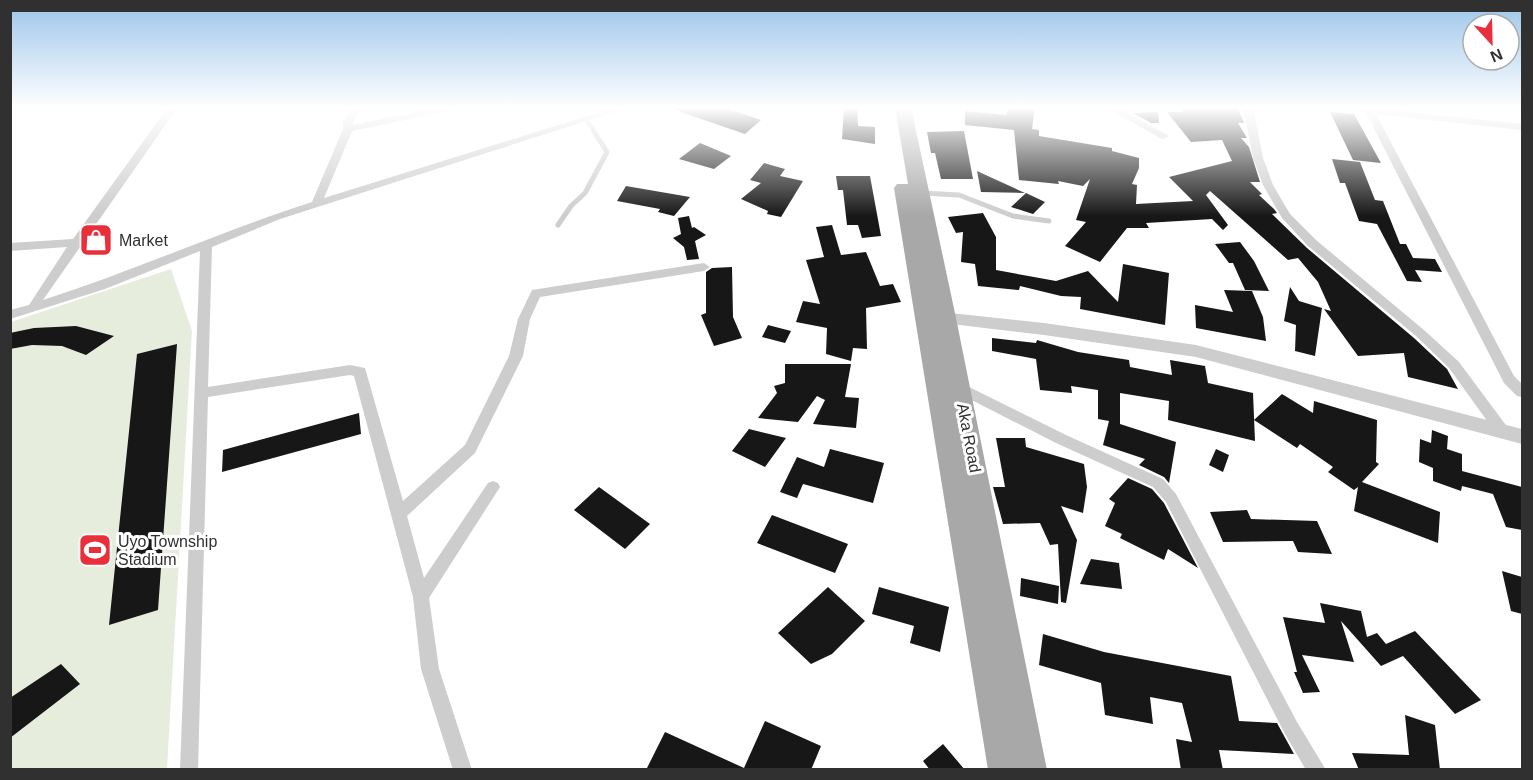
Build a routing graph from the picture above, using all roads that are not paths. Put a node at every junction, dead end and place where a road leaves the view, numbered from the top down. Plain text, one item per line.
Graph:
1 (147, 143) edge
2 (342, 143) edge
3 (509, 143) edge
4 (602, 143) edge
5 (897, 143) edge
6 (910, 143) edge
7 (1255, 143) edge
8 (1387, 143) edge
9 (919, 193) junction
10 (316, 205) junction
11 (1049, 221) dead end
12 (558, 225) dead end
13 (76, 243) junction
14 (206, 246) junction
15 (10, 247) edge
16 (704, 267) dead end
17 (33, 308) junction
18 (10, 315) edge
19 (936, 317) junction
20 (959, 387) junction
21 (1522, 392) edge
22 (201, 393) junction
23 (1503, 432) junction
24 (1522, 437) edge
25 (492, 487) dead end
26 (399, 514) junction
27 (421, 597) junction
28 (189, 770) edge
29 (463, 770) edge
30 (1004, 770) edge
31 (1032, 770) edge
32 (1317, 770) edge

1 - 13 street
2 - 10 street
3 - 10 street
4 - 12 lane
5 - 19 main road, Aka Road
6 - 9 main road, Aka Road
7 - 23 street
8 - 21 street
9 - 11 lane
9 - 19 main road, Aka Road
10 - 14 street
13 - 15 street
13 - 17 street
14 - 17 street
14 - 22 street
16 - 26 street
17 - 18 street
19 - 20 main road, Aka Road
19 - 23 street
19 - 30 main road, Aka Road
20 - 31 main road, Aka Road
20 - 32 street
22 - 26 street
22 - 28 street
23 - 24 street
25 - 27 street
26 - 27 street
27 - 29 street

